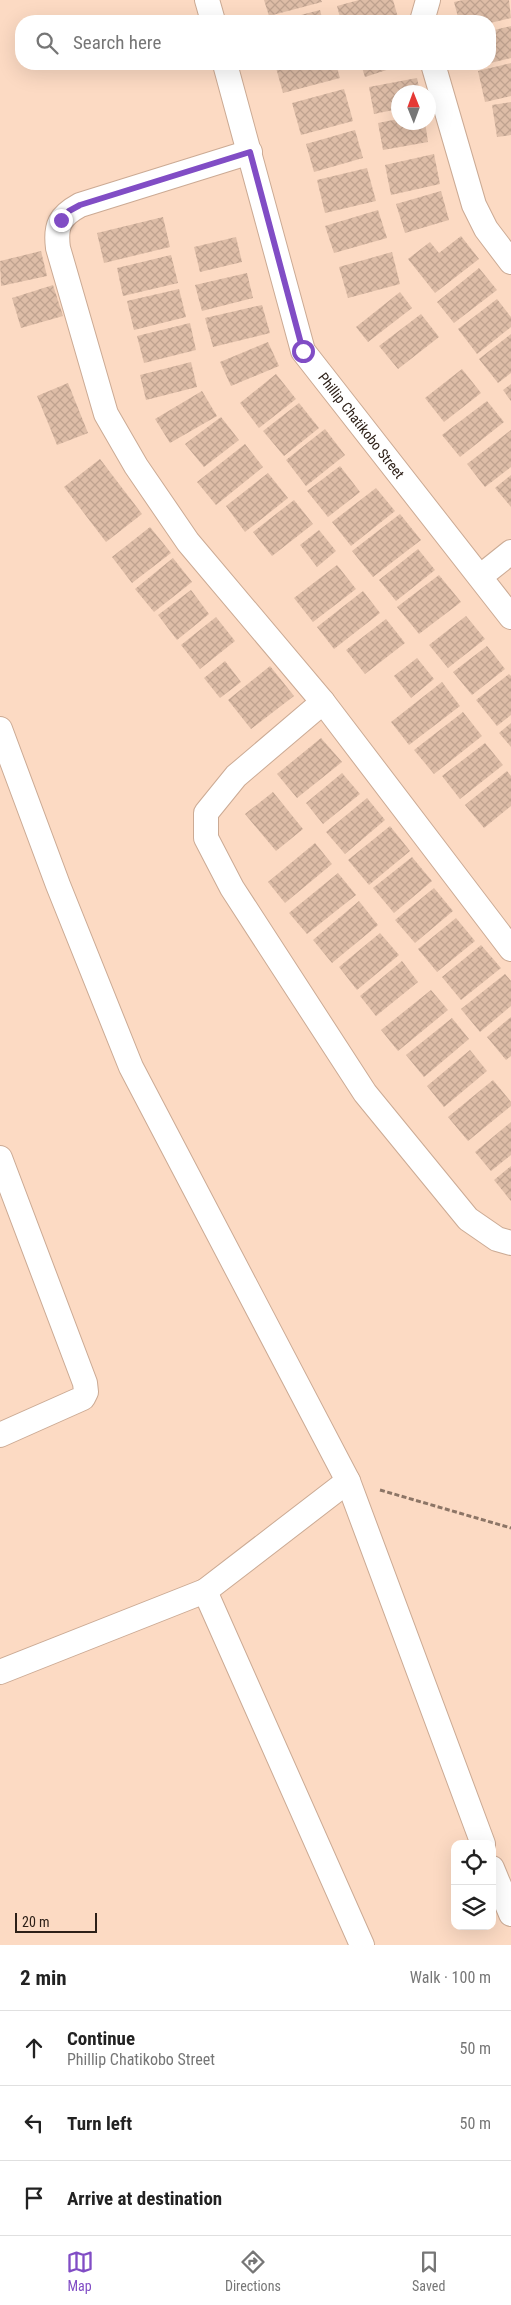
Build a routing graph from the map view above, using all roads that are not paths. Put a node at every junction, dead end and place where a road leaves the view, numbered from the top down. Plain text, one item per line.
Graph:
1 (207, 0) edge
2 (428, 0) edge
3 (211, 15) edge
4 (424, 15) edge
5 (227, 70) edge
6 (435, 70) edge
7 (250, 152) junction
8 (511, 262) edge
9 (511, 552) edge
10 (480, 576) junction
11 (511, 617) edge
12 (323, 702) junction
13 (0, 729) edge
14 (511, 949) edge
15 (0, 1158) edge
16 (511, 1243) edge
17 (0, 1435) edge
18 (348, 1481) junction
19 (206, 1591) junction
20 (0, 1672) edge
21 (482, 1840) edge
22 (496, 1878) edge
23 (511, 1914) edge
24 (362, 1945) edge

1 - 3 street
2 - 4 street
5 - 7 street, Phillip Chatikobo Street
6 - 8 street
7 - 10 street, Phillip Chatikobo Street
7 - 12 street
9 - 10 street
10 - 11 street, Phillip Chatikobo Street
12 - 14 street
12 - 16 street
13 - 18 street
15 - 17 street
18 - 19 street
18 - 21 street
19 - 20 street
19 - 24 street
22 - 23 street

